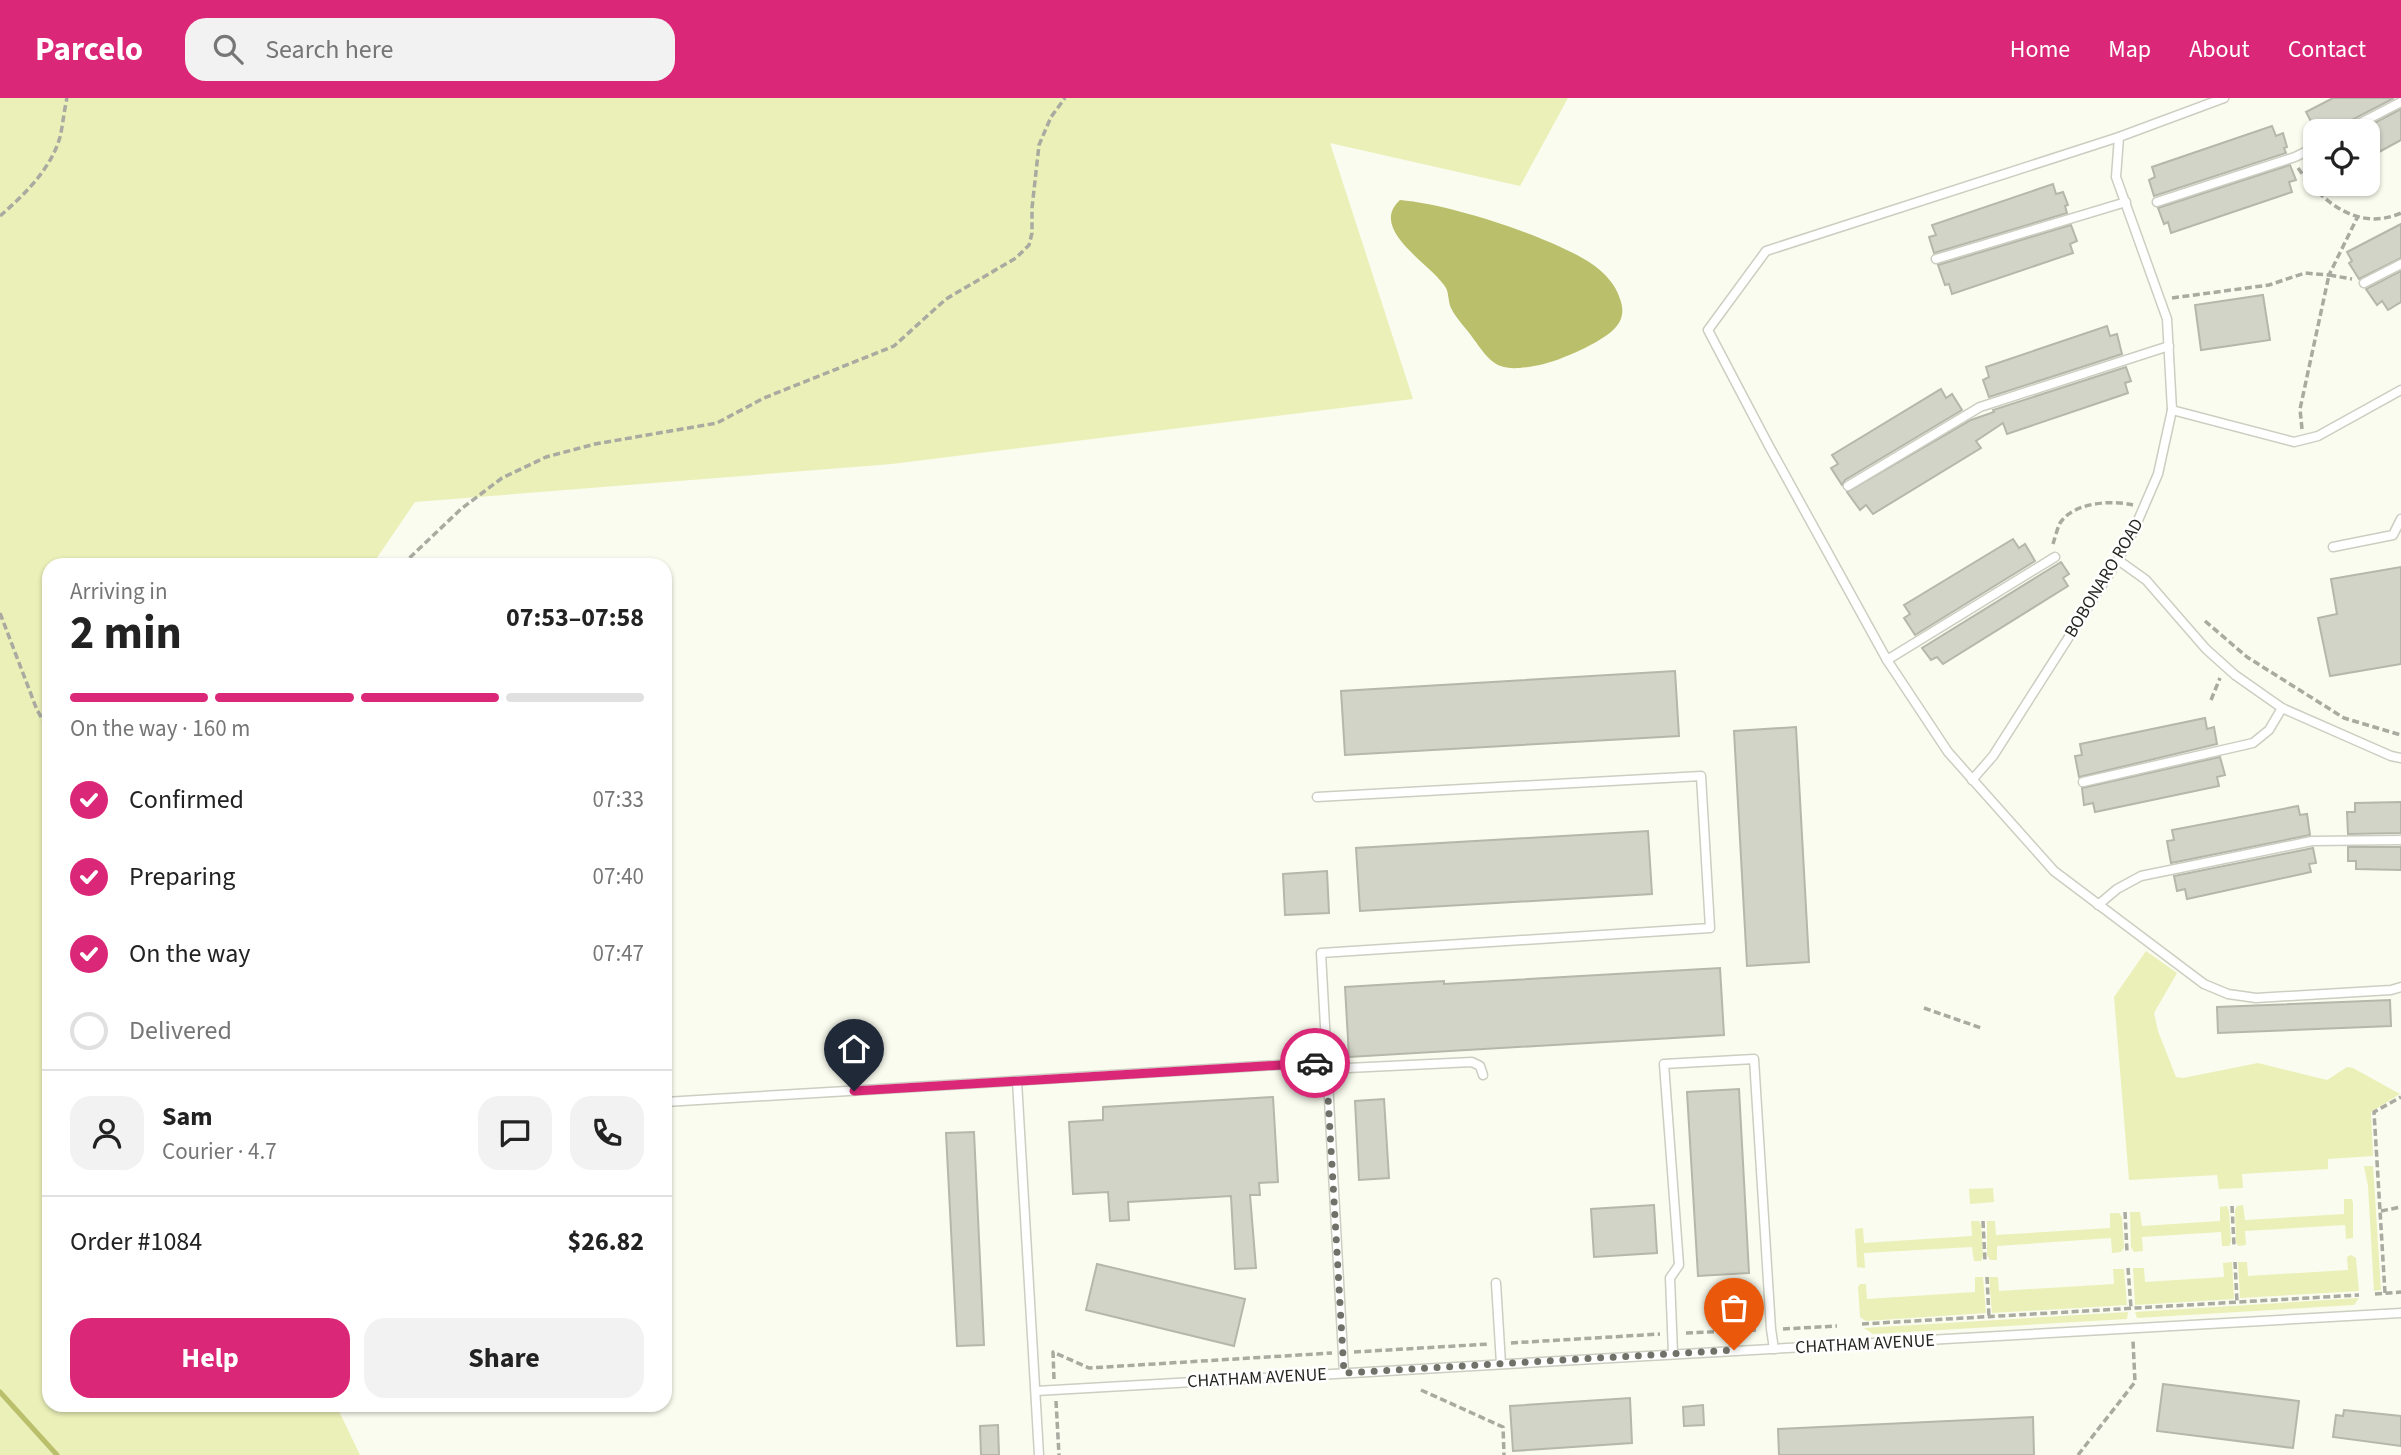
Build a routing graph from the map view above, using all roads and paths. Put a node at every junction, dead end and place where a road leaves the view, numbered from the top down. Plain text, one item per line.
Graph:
1 (67, 98) edge
2 (1065, 98) edge
3 (2224, 98) edge
4 (2401, 102) edge
5 (2368, 119) edge
6 (2119, 137) junction
7 (2303, 153) edge
8 (2292, 158) junction
9 (2126, 202) junction
10 (2157, 202) dead end
11 (2401, 213) edge
12 (0, 216) edge
13 (2358, 216) junction
14 (1936, 260) dead end
15 (2401, 264) edge
16 (2329, 275) junction
17 (2364, 283) joint
18 (2161, 300) junction
19 (2169, 346) junction
20 (2401, 390) edge
21 (2172, 410) junction
22 (2302, 441) junction
23 (1849, 486) dead end
24 (2401, 519) edge
25 (2333, 547) dead end
26 (2054, 557) dead end
27 (409, 558) edge
28 (2118, 560) junction
29 (0, 612) edge
30 (2205, 621) dead end
31 (1887, 660) junction
32 (2282, 708) junction
33 (42, 718) edge
34 (2401, 735) edge
35 (2401, 758) edge
36 (1972, 780) junction
37 (2082, 782) dead end
38 (1317, 797) dead end
39 (2401, 840) edge
40 (2098, 905) junction
41 (2401, 987) edge
42 (1924, 1008) dead end
43 (1981, 1028) dead end
44 (1326, 1065) junction
45 (1483, 1075) dead end
46 (1017, 1081) junction
47 (2401, 1097) edge
48 (672, 1101) edge
49 (2232, 1206) dead end
50 (2401, 1207) edge
51 (2381, 1211) junction
52 (2125, 1212) dead end
53 (1983, 1221) dead end
54 (2234, 1246) dead end
55 (2127, 1252) dead end
56 (1985, 1261) dead end
57 (2235, 1262) dead end
58 (2128, 1268) dead end
59 (1987, 1277) dead end
60 (1496, 1283) dead end
61 (2401, 1292) edge
62 (2385, 1293) junction
63 (2375, 1294) dead end
64 (2359, 1295) dead end
65 (2237, 1302) junction
66 (2131, 1309) junction
67 (2401, 1313) edge
68 (1989, 1317) junction
69 (1862, 1324) dead end
70 (1837, 1326) dead end
71 (1771, 1329) junction
72 (2132, 1329) junction
73 (1672, 1333) junction
74 (1499, 1343) junction
75 (1774, 1349) junction
76 (1343, 1353) junction
77 (1673, 1354) junction
78 (1501, 1364) junction
79 (1344, 1373) junction
80 (1055, 1390) junction
81 (1421, 1390) dead end
82 (1036, 1391) junction
83 (1040, 1455) edge
84 (1059, 1455) edge
85 (1504, 1455) edge
86 (2078, 1455) edge

1 - 12 path
2 - 27 path
3 - 6 lane
4 - 5 lane
6 - 9 lane, BOBONARO ROAD
6 - 31 lane
7 - 8 lane
8 - 10 lane
8 - 13 path
9 - 14 lane
9 - 18 lane, BOBONARO ROAD
11 - 13 path
13 - 16 path
15 - 17 lane
16 - 17 path
16 - 18 path
16 - 22 path
18 - 19 lane, BOBONARO ROAD
19 - 21 lane, BOBONARO ROAD
19 - 23 lane
20 - 22 lane
21 - 22 lane
21 - 28 lane, BOBONARO ROAD
24 - 25 lane
26 - 31 lane
28 - 32 lane
28 - 36 lane, BOBONARO ROAD
29 - 33 path
30 - 34 path
31 - 36 lane
32 - 35 lane
32 - 37 lane
36 - 40 lane
38 - 44 lane
39 - 40 lane
40 - 41 lane
42 - 43 path
44 - 45 lane
44 - 46 lane
44 - 76 lane
46 - 48 lane
46 - 82 lane
47 - 51 path
49 - 54 path
50 - 51 path
51 - 62 path
52 - 55 path
53 - 56 path
57 - 65 path
58 - 66 path
59 - 68 path
60 - 74 lane
61 - 62 path
62 - 63 path
64 - 65 path
65 - 66 path
66 - 68 path
66 - 72 path
67 - 72 lane, CHATHAM AVENUE
68 - 69 path
70 - 71 path
71 - 73 path
71 - 73 lane
71 - 75 lane
72 - 75 lane, CHATHAM AVENUE
72 - 86 path
73 - 74 path
73 - 77 lane
74 - 76 path
74 - 78 lane
75 - 77 lane, CHATHAM AVENUE
76 - 79 lane
76 - 80 path
77 - 78 lane, CHATHAM AVENUE
78 - 79 lane, CHATHAM AVENUE
79 - 80 lane, CHATHAM AVENUE
80 - 82 lane, CHATHAM AVENUE
80 - 84 path
81 - 85 path
82 - 83 lane

